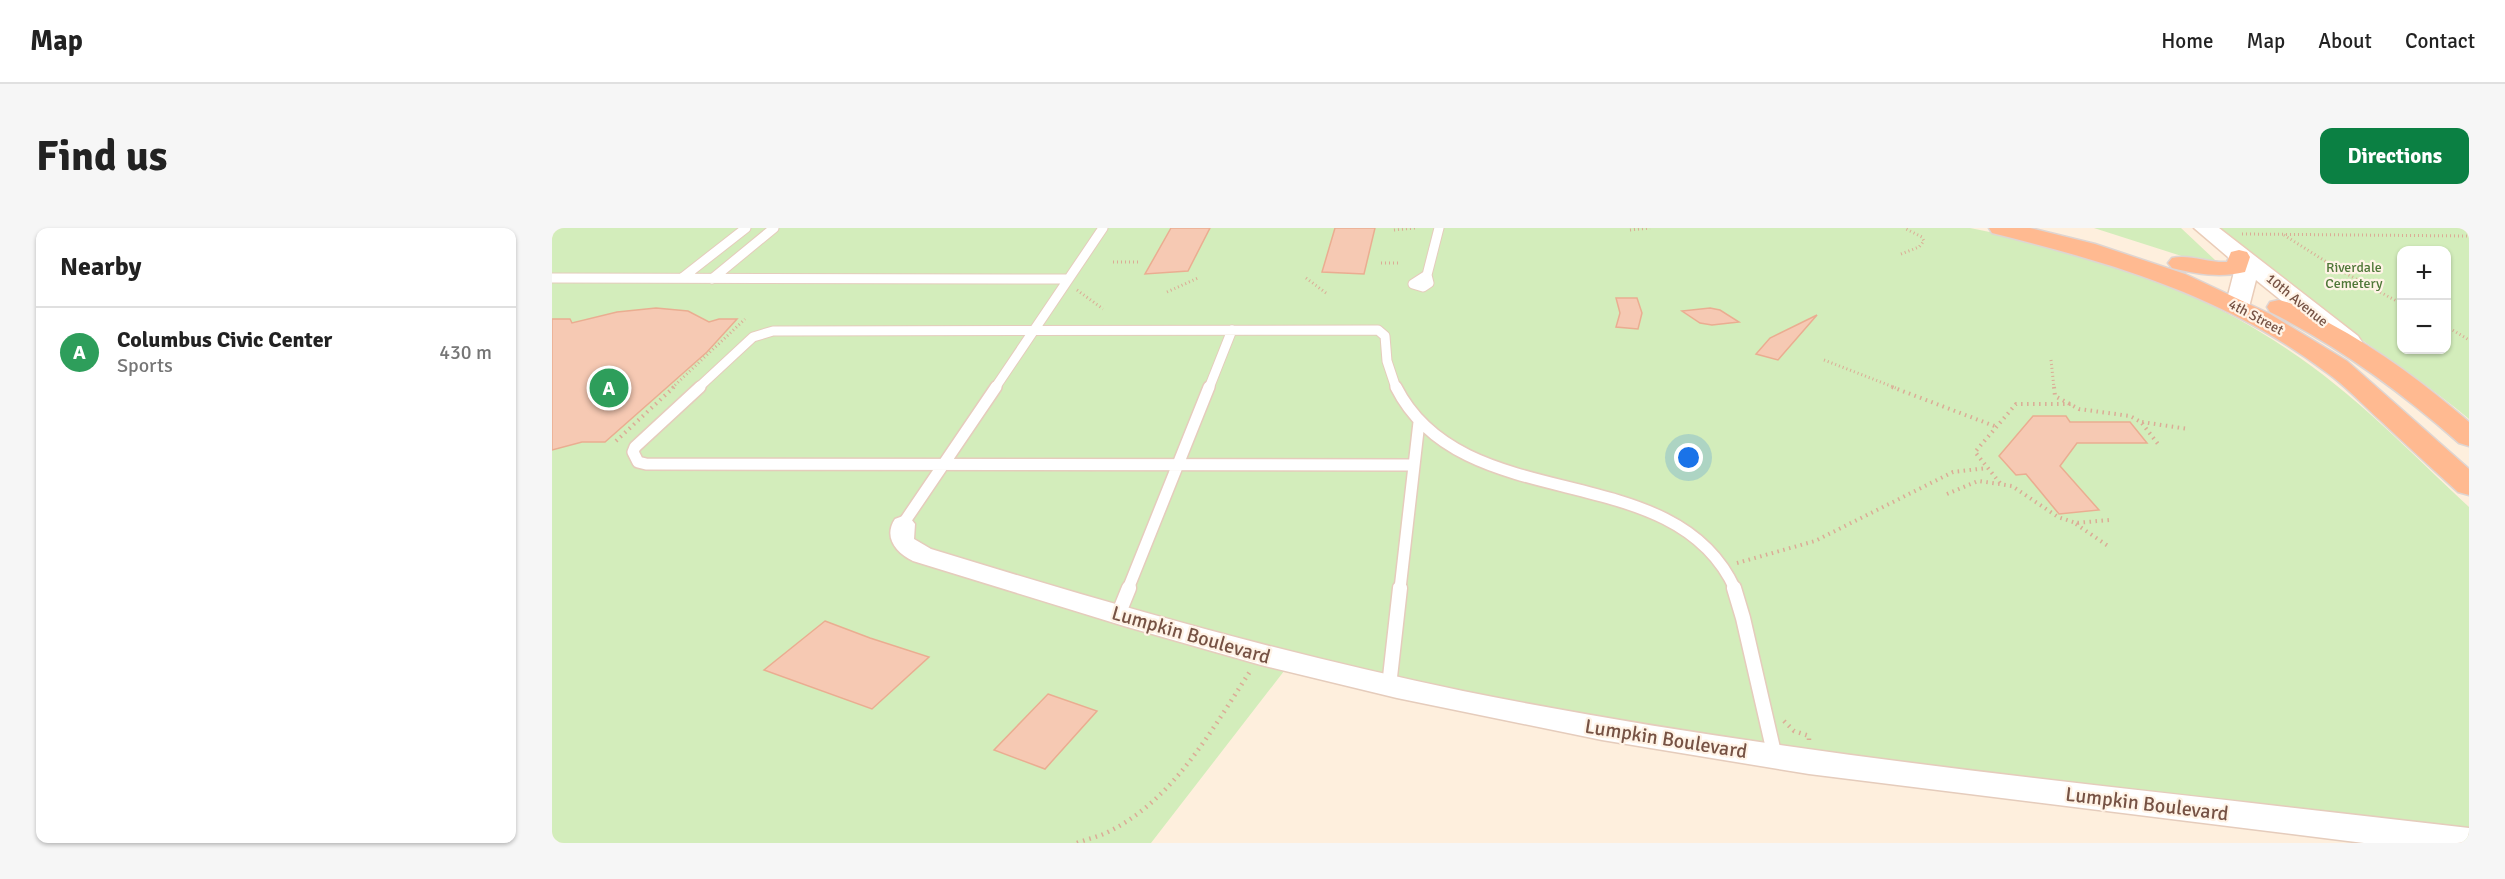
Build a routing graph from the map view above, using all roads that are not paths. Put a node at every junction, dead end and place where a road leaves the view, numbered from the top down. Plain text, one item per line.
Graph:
1 (746, 228) edge
2 (774, 228) edge
3 (1103, 228) edge
4 (1439, 228) edge
5 (2000, 228) edge
6 (2067, 228) edge
7 (2208, 231) edge
8 (2239, 257) junction
9 (2180, 263) junction
10 (1427, 275) dead end
11 (552, 278) edge
12 (682, 279) junction
13 (712, 279) junction
14 (1068, 279) junction
15 (2240, 298) junction
16 (1034, 330) junction
17 (1232, 330) junction
18 (2353, 346) junction
19 (1419, 422) junction
20 (2469, 437) edge
21 (2423, 444) junction
22 (942, 465) junction
23 (1178, 465) junction
24 (1414, 465) junction
25 (2469, 470) edge
26 (2469, 485) edge
27 (903, 524) joint
28 (1118, 615) junction
29 (1389, 686) junction
30 (1775, 757) junction
31 (2469, 842) edge

1 - 12 lane
2 - 13 lane
3 - 14 lane
4 - 10 lane
5 - 15 highway, 4th Street
6 - 9 highway, 4th Street
7 - 8 main road, 10th Avenue
8 - 9 highway
8 - 15 main road, 10th Avenue
8 - 18 main road, 10th Avenue
9 - 15 highway, 4th Street
11 - 12 lane
12 - 13 lane
13 - 14 lane
14 - 16 lane
15 - 18 highway, 4th Street
15 - 21 highway, 4th Street
16 - 17 lane
16 - 22 lane
16 - 22 lane
17 - 19 lane
17 - 23 lane
18 - 20 highway, 4th Street
19 - 24 lane
19 - 30 lane
21 - 25 highway
21 - 26 highway, 4th Street
22 - 23 lane
22 - 27 lane
23 - 24 lane
23 - 28 lane
24 - 29 lane
27 - 28 street, Lumpkin Boulevard
28 - 29 street, Lumpkin Boulevard
29 - 30 street, Lumpkin Boulevard
30 - 31 street, Lumpkin Boulevard

